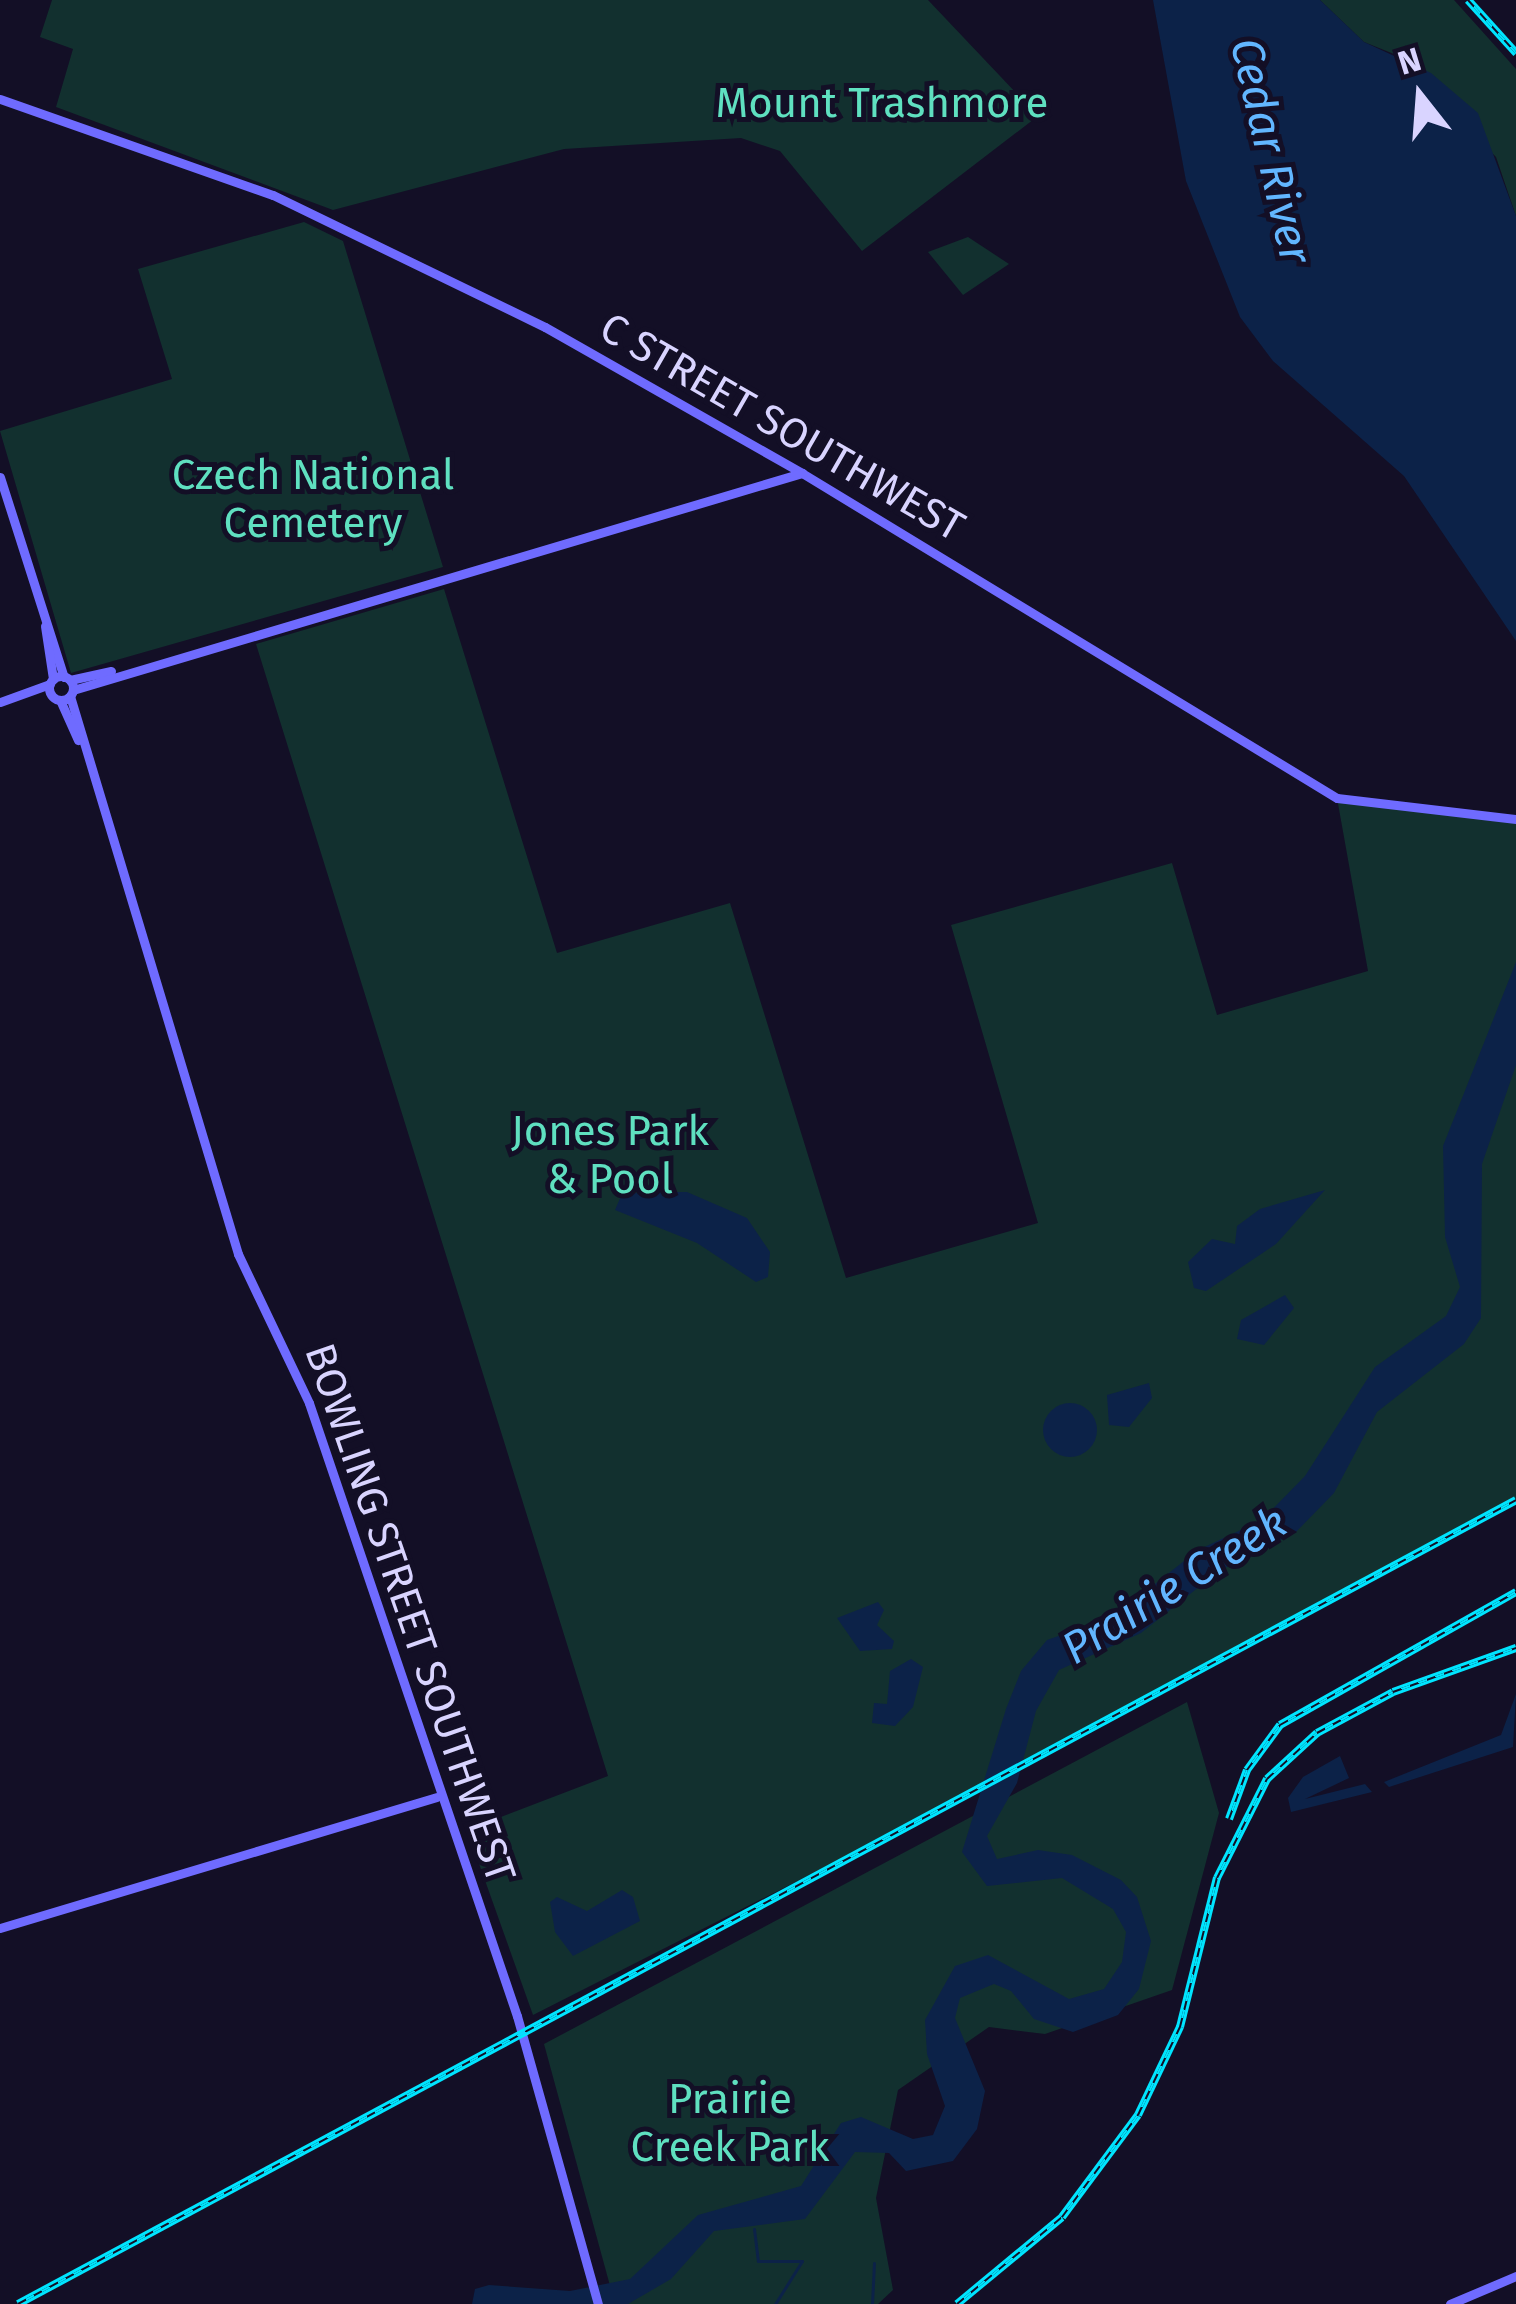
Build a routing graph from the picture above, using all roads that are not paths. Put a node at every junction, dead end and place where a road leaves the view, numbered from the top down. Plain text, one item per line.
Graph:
1 (0, 99) edge
2 (802, 473) junction
3 (0, 477) edge
4 (61, 688) junction
5 (0, 705) edge
6 (1516, 819) edge
7 (437, 1797) junction
8 (0, 1928) edge
9 (1516, 2276) edge
10 (598, 2304) edge
11 (1450, 2304) edge

1 - 2 main road, C STREET SOUTHWEST
2 - 4 main road
2 - 6 main road, C STREET SOUTHWEST
3 - 4 main road, BOWLING STREET SOUTHWEST
4 - 5 main road
4 - 7 main road, BOWLING STREET SOUTHWEST
7 - 8 main road
7 - 10 main road, BOWLING STREET SOUTHWEST
9 - 11 main road

